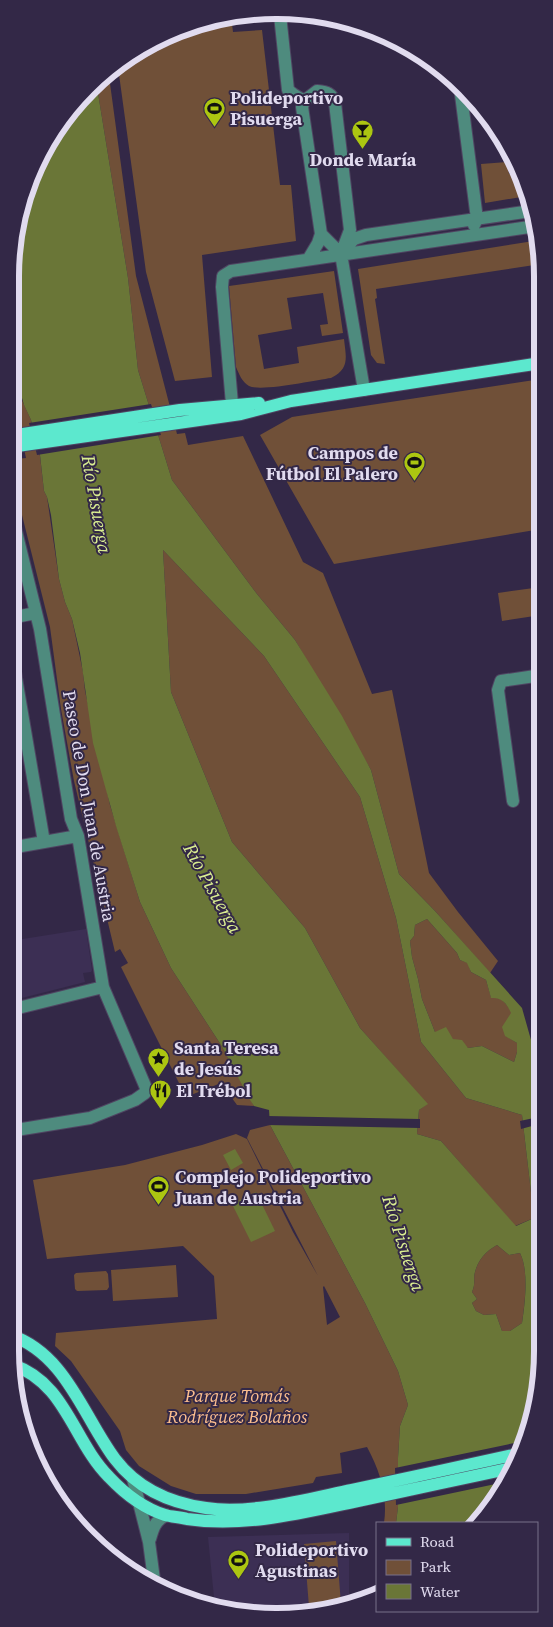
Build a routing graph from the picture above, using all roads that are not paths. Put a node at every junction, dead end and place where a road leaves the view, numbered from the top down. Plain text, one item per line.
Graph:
1 (280, 19) edge
2 (461, 97) edge
3 (304, 101) junction
4 (525, 211) edge
5 (477, 219) junction
6 (432, 226) junction
7 (529, 227) edge
8 (321, 234) junction
9 (437, 241) junction
10 (341, 254) junction
11 (309, 258) junction
12 (534, 364) edge
13 (364, 390) junction
14 (291, 402) junction
15 (232, 404) junction
16 (19, 440) edge
17 (19, 440) edge
18 (19, 544) edge
19 (36, 613) junction
20 (19, 616) edge
21 (534, 676) edge
22 (19, 701) edge
23 (513, 800) dead end
24 (78, 836) junction
25 (44, 842) junction
26 (19, 846) edge
27 (103, 987) junction
28 (19, 1008) edge
29 (19, 1130) edge
30 (19, 1339) edge
31 (19, 1367) edge
32 (512, 1455) edge
33 (505, 1469) edge
34 (133, 1479) junction
35 (332, 1500) junction
36 (140, 1504) junction
37 (166, 1515) junction
38 (149, 1542) junction
39 (154, 1577) edge

1 - 3 street
2 - 5 street
3 - 8 street
3 - 10 street
4 - 5 street
5 - 6 street
5 - 9 street
6 - 9 street
6 - 10 street
7 - 9 street
8 - 10 street
8 - 11 street
9 - 10 street
10 - 11 street
10 - 13 street
11 - 15 street
12 - 13 main road
13 - 14 main road
14 - 15 main road
14 - 17 main road
15 - 16 main road
18 - 19 street, Paseo de Don Juan de Austria
19 - 20 street
19 - 24 street, Paseo de Don Juan de Austria
21 - 23 street
22 - 25 street
24 - 25 street
24 - 27 street, Paseo de Don Juan de Austria
25 - 26 street
27 - 28 street
27 - 29 street, Paseo de Don Juan de Austria
30 - 34 main road
31 - 36 main road
32 - 35 main road
33 - 35 main road
34 - 35 main road
34 - 36 street
35 - 37 main road
36 - 37 main road
36 - 38 street
37 - 38 street
38 - 39 street

